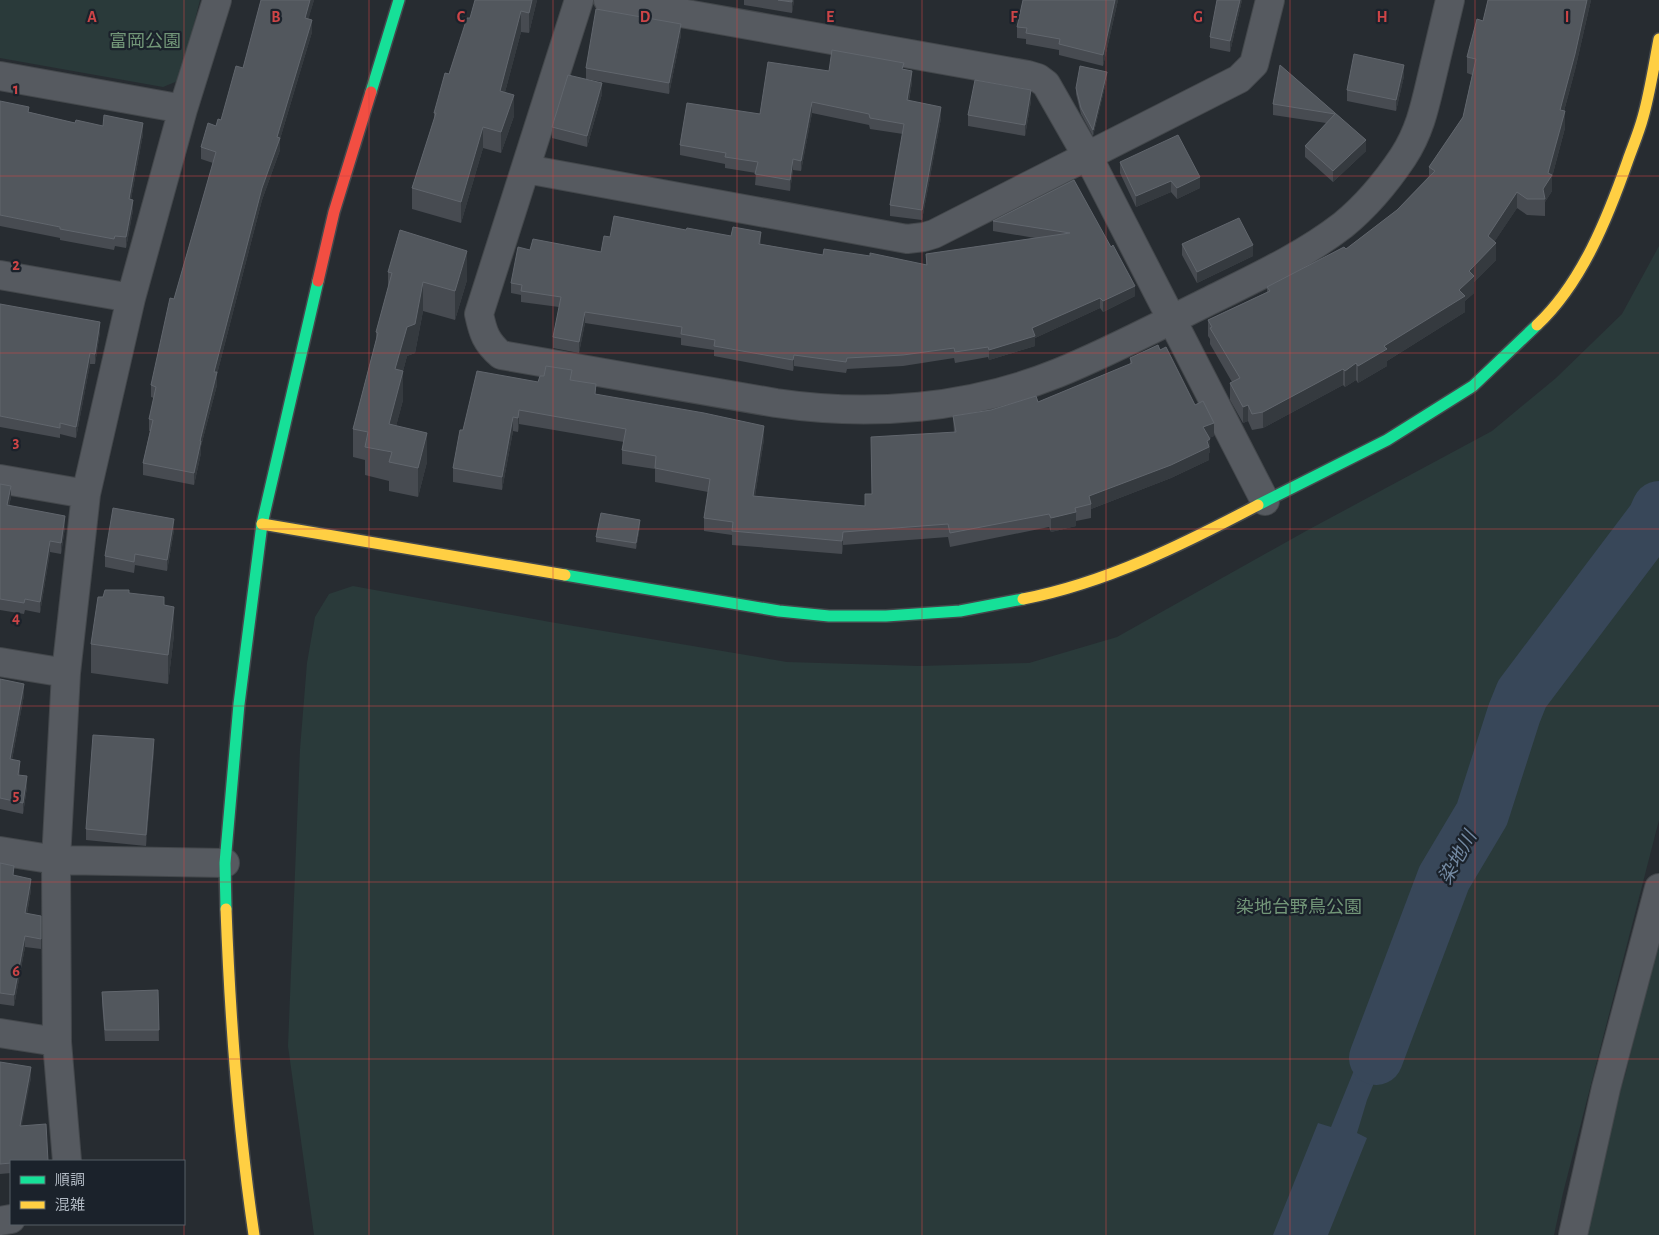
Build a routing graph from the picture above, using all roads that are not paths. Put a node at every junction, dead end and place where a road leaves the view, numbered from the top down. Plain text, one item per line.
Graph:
1 (217, 0) edge
2 (399, 0) edge
3 (579, 0) edge
4 (608, 0) edge
5 (1270, 0) edge
6 (1450, 0) edge
7 (1659, 39) edge
8 (0, 76) edge
9 (184, 109) junction
10 (1088, 156) junction
11 (526, 169) junction
12 (0, 276) edge
13 (131, 298) junction
14 (1172, 320) junction
15 (0, 479) edge
16 (86, 494) junction
17 (1265, 501) junction
18 (262, 524) junction
19 (0, 662) edge
20 (66, 673) junction
21 (0, 851) edge
22 (56, 860) junction
23 (225, 863) junction
24 (1659, 888) edge
25 (0, 1034) edge
26 (57, 1042) junction
27 (68, 1160) edge
28 (254, 1235) edge
29 (1573, 1235) edge

1 - 9 street
2 - 18 street
3 - 11 street
4 - 10 street
5 - 10 street
6 - 14 street
7 - 17 street
8 - 9 street
9 - 13 street
10 - 11 street
10 - 14 street
11 - 14 street
12 - 13 street
13 - 16 street
14 - 17 street
15 - 16 street
16 - 20 street
17 - 18 street
18 - 23 street
19 - 20 street
20 - 22 street
21 - 22 street
22 - 23 street
22 - 26 street
23 - 28 street
24 - 29 street
25 - 26 street
26 - 27 street

